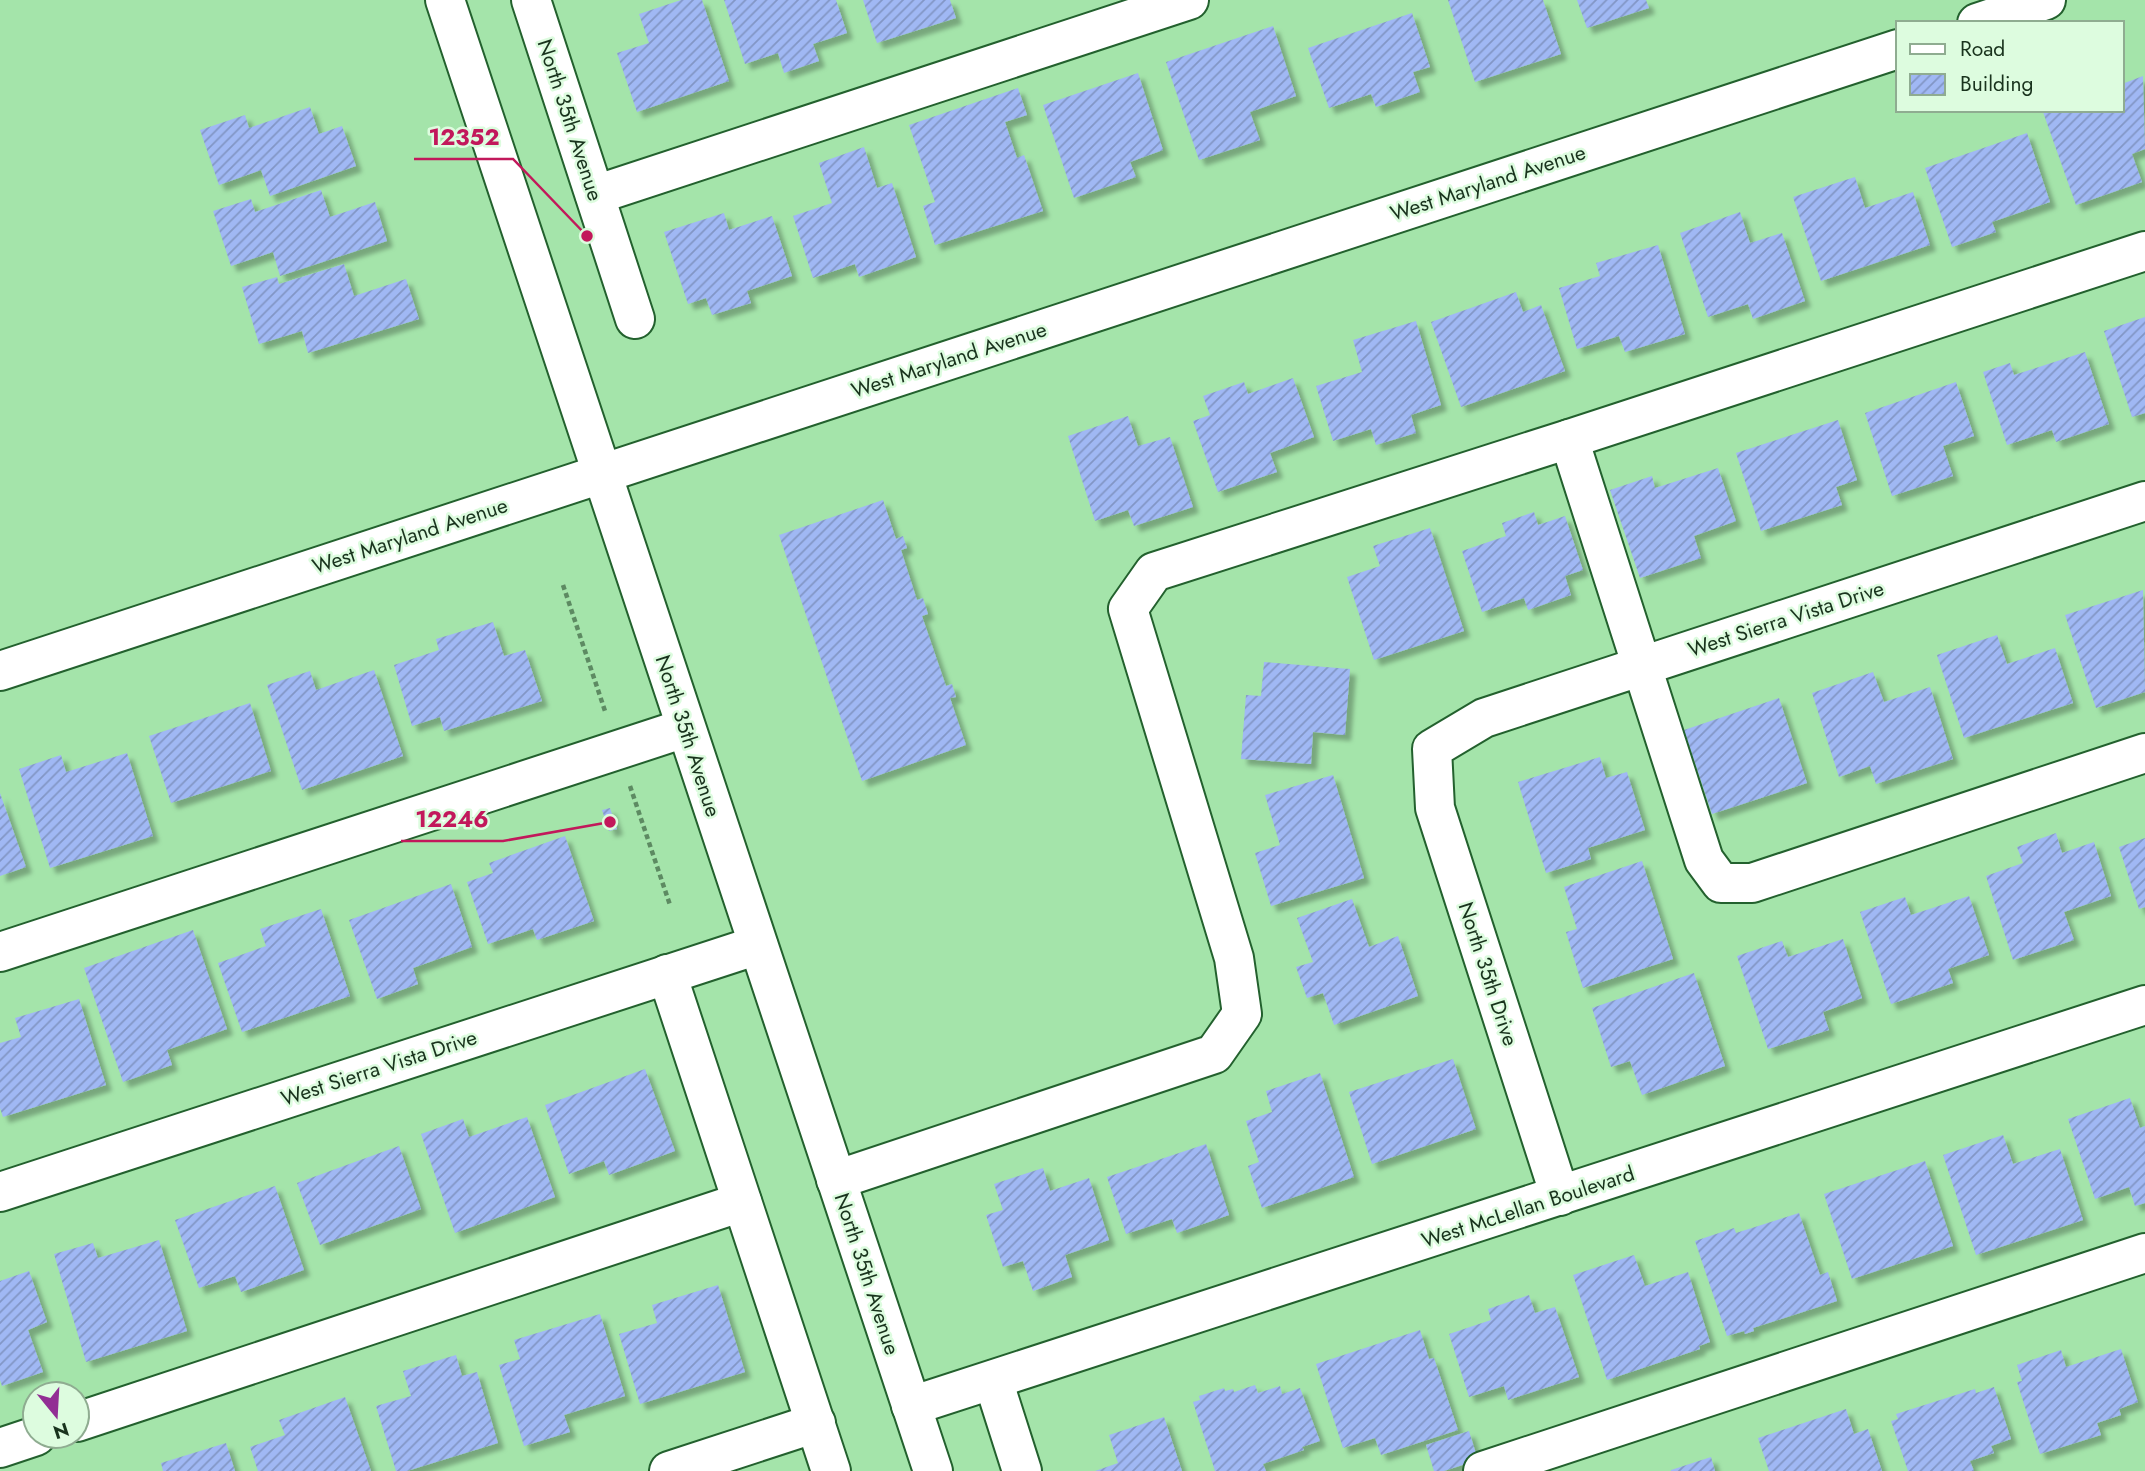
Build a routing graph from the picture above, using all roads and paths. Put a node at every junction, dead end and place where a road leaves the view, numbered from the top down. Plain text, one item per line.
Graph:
1 (445, 0) edge
2 (531, 0) edge
3 (1189, 0) edge
4 (2046, 0) edge
5 (1983, 21) edge
6 (1896, 50) edge
7 (595, 195) junction
8 (2145, 251) edge
9 (635, 319) dead end
10 (1569, 439) junction
11 (601, 475) junction
12 (2145, 501) edge
13 (1642, 666) junction
14 (0, 671) edge
15 (685, 728) junction
16 (1432, 749) joint
17 (2145, 753) edge
18 (758, 944) junction
19 (0, 952) edge
20 (667, 974) junction
21 (2145, 1005) edge
22 (836, 1180) junction
23 (0, 1192) edge
24 (1560, 1196) junction
25 (742, 1202) junction
26 (2145, 1253) edge
27 (993, 1380) junction
28 (911, 1406) junction
29 (91, 1417) edge
30 (816, 1423) junction
31 (21, 1441) edge
32 (0, 1448) edge
33 (669, 1471) edge
34 (831, 1471) edge
35 (933, 1471) edge
36 (1023, 1471) edge
37 (1483, 1471) edge

1 - 11 street, North 35th Avenue
2 - 7 street, North 35th Avenue
3 - 7 street
4 - 5 street
6 - 11 street, West Maryland Avenue
7 - 9 street, North 35th Avenue
8 - 10 street
10 - 13 street
10 - 22 street
11 - 14 street, West Maryland Avenue
11 - 15 street, North 35th Avenue
12 - 13 street, West Sierra Vista Drive
13 - 16 street, West Sierra Vista Drive
13 - 17 street
15 - 18 street, North 35th Avenue
15 - 19 street
16 - 24 street, North 35th Drive
18 - 20 street, West Sierra Vista Drive
18 - 22 street, North 35th Avenue
20 - 23 street, West Sierra Vista Drive
20 - 25 street
21 - 24 street, West McLellan Boulevard
22 - 28 street, North 35th Avenue
24 - 27 street, West McLellan Boulevard
25 - 29 street
25 - 30 street
26 - 37 street
27 - 28 street, West McLellan Boulevard
27 - 36 street
28 - 35 street, North 35th Avenue
30 - 33 street
30 - 34 street
31 - 32 street

